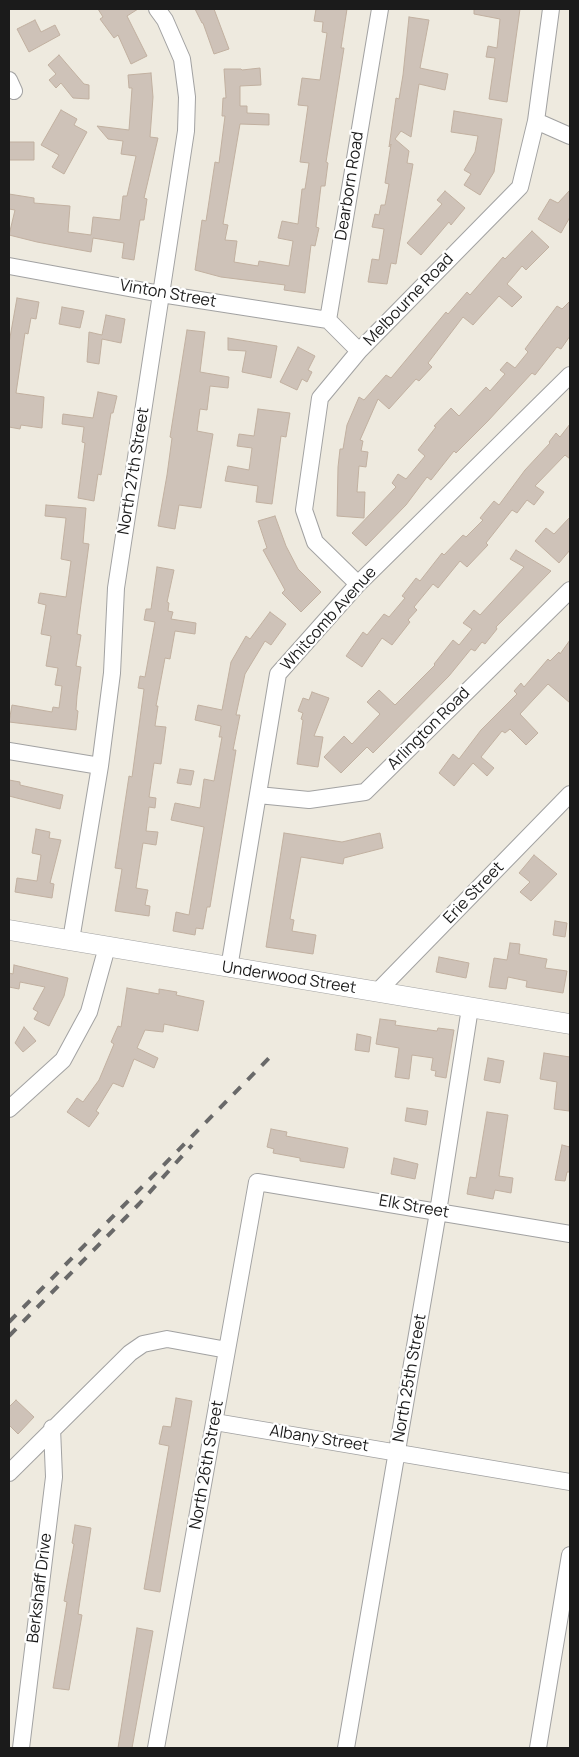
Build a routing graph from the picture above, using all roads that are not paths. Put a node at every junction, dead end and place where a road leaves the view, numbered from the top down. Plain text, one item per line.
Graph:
1 (157, 9) edge
2 (380, 9) edge
3 (551, 9) edge
4 (536, 121) junction
5 (570, 136) edge
6 (9, 266) edge
7 (161, 294) junction
8 (328, 320) junction
9 (359, 351) junction
10 (570, 376) edge
11 (358, 584) junction
12 (570, 590) edge
13 (9, 751) edge
14 (100, 766) junction
15 (258, 795) junction
16 (570, 795) edge
17 (9, 930) edge
18 (71, 940) junction
19 (107, 947) junction
20 (229, 968) junction
21 (377, 992) junction
22 (470, 1008) junction
23 (570, 1024) edge
24 (9, 1089) edge
25 (26, 1092) junction
26 (9, 1109) edge
27 (257, 1182) joint
28 (438, 1212) junction
29 (570, 1234) edge
30 (227, 1350) junction
31 (215, 1422) junction
32 (52, 1428) junction
33 (397, 1452) junction
34 (9, 1473) edge
35 (570, 1482) edge
36 (570, 1556) edge
37 (21, 1748) edge
38 (156, 1748) edge
39 (346, 1748) edge
40 (538, 1748) edge

1 - 7 street, North 27th Street
2 - 8 street, Dearborn Road
3 - 4 street, Melbourne Road
4 - 5 street
4 - 9 street, Melbourne Road
6 - 7 street, Vinton Street
7 - 8 street, Vinton Street
7 - 14 street, North 27th Street
8 - 9 street
9 - 11 street, Melbourne Road
10 - 11 street, Whitcomb Avenue
11 - 15 street, Whitcomb Avenue
12 - 15 street, Arlington Road
13 - 14 street
14 - 18 street, North 27th Street
15 - 20 street, Whitcomb Avenue
16 - 21 street, Erie Street
17 - 18 street, Underwood Street
18 - 19 street, Underwood Street
19 - 20 street, Underwood Street
19 - 25 street
20 - 21 street, Underwood Street
21 - 22 street, Underwood Street
22 - 23 street, Underwood Street
22 - 28 street, North 25th Street
24 - 25 street
25 - 26 street
27 - 28 street, Elk Street
27 - 30 street, North 26th Street
28 - 29 street, Elk Street
28 - 33 street, North 25th Street
30 - 31 street, North 26th Street
30 - 32 street
31 - 33 street, Albany Street
31 - 38 street, North 26th Street
32 - 34 street
32 - 37 street, Berkshaff Drive
33 - 35 street, Albany Street
33 - 39 street, North 25th Street
36 - 40 street

